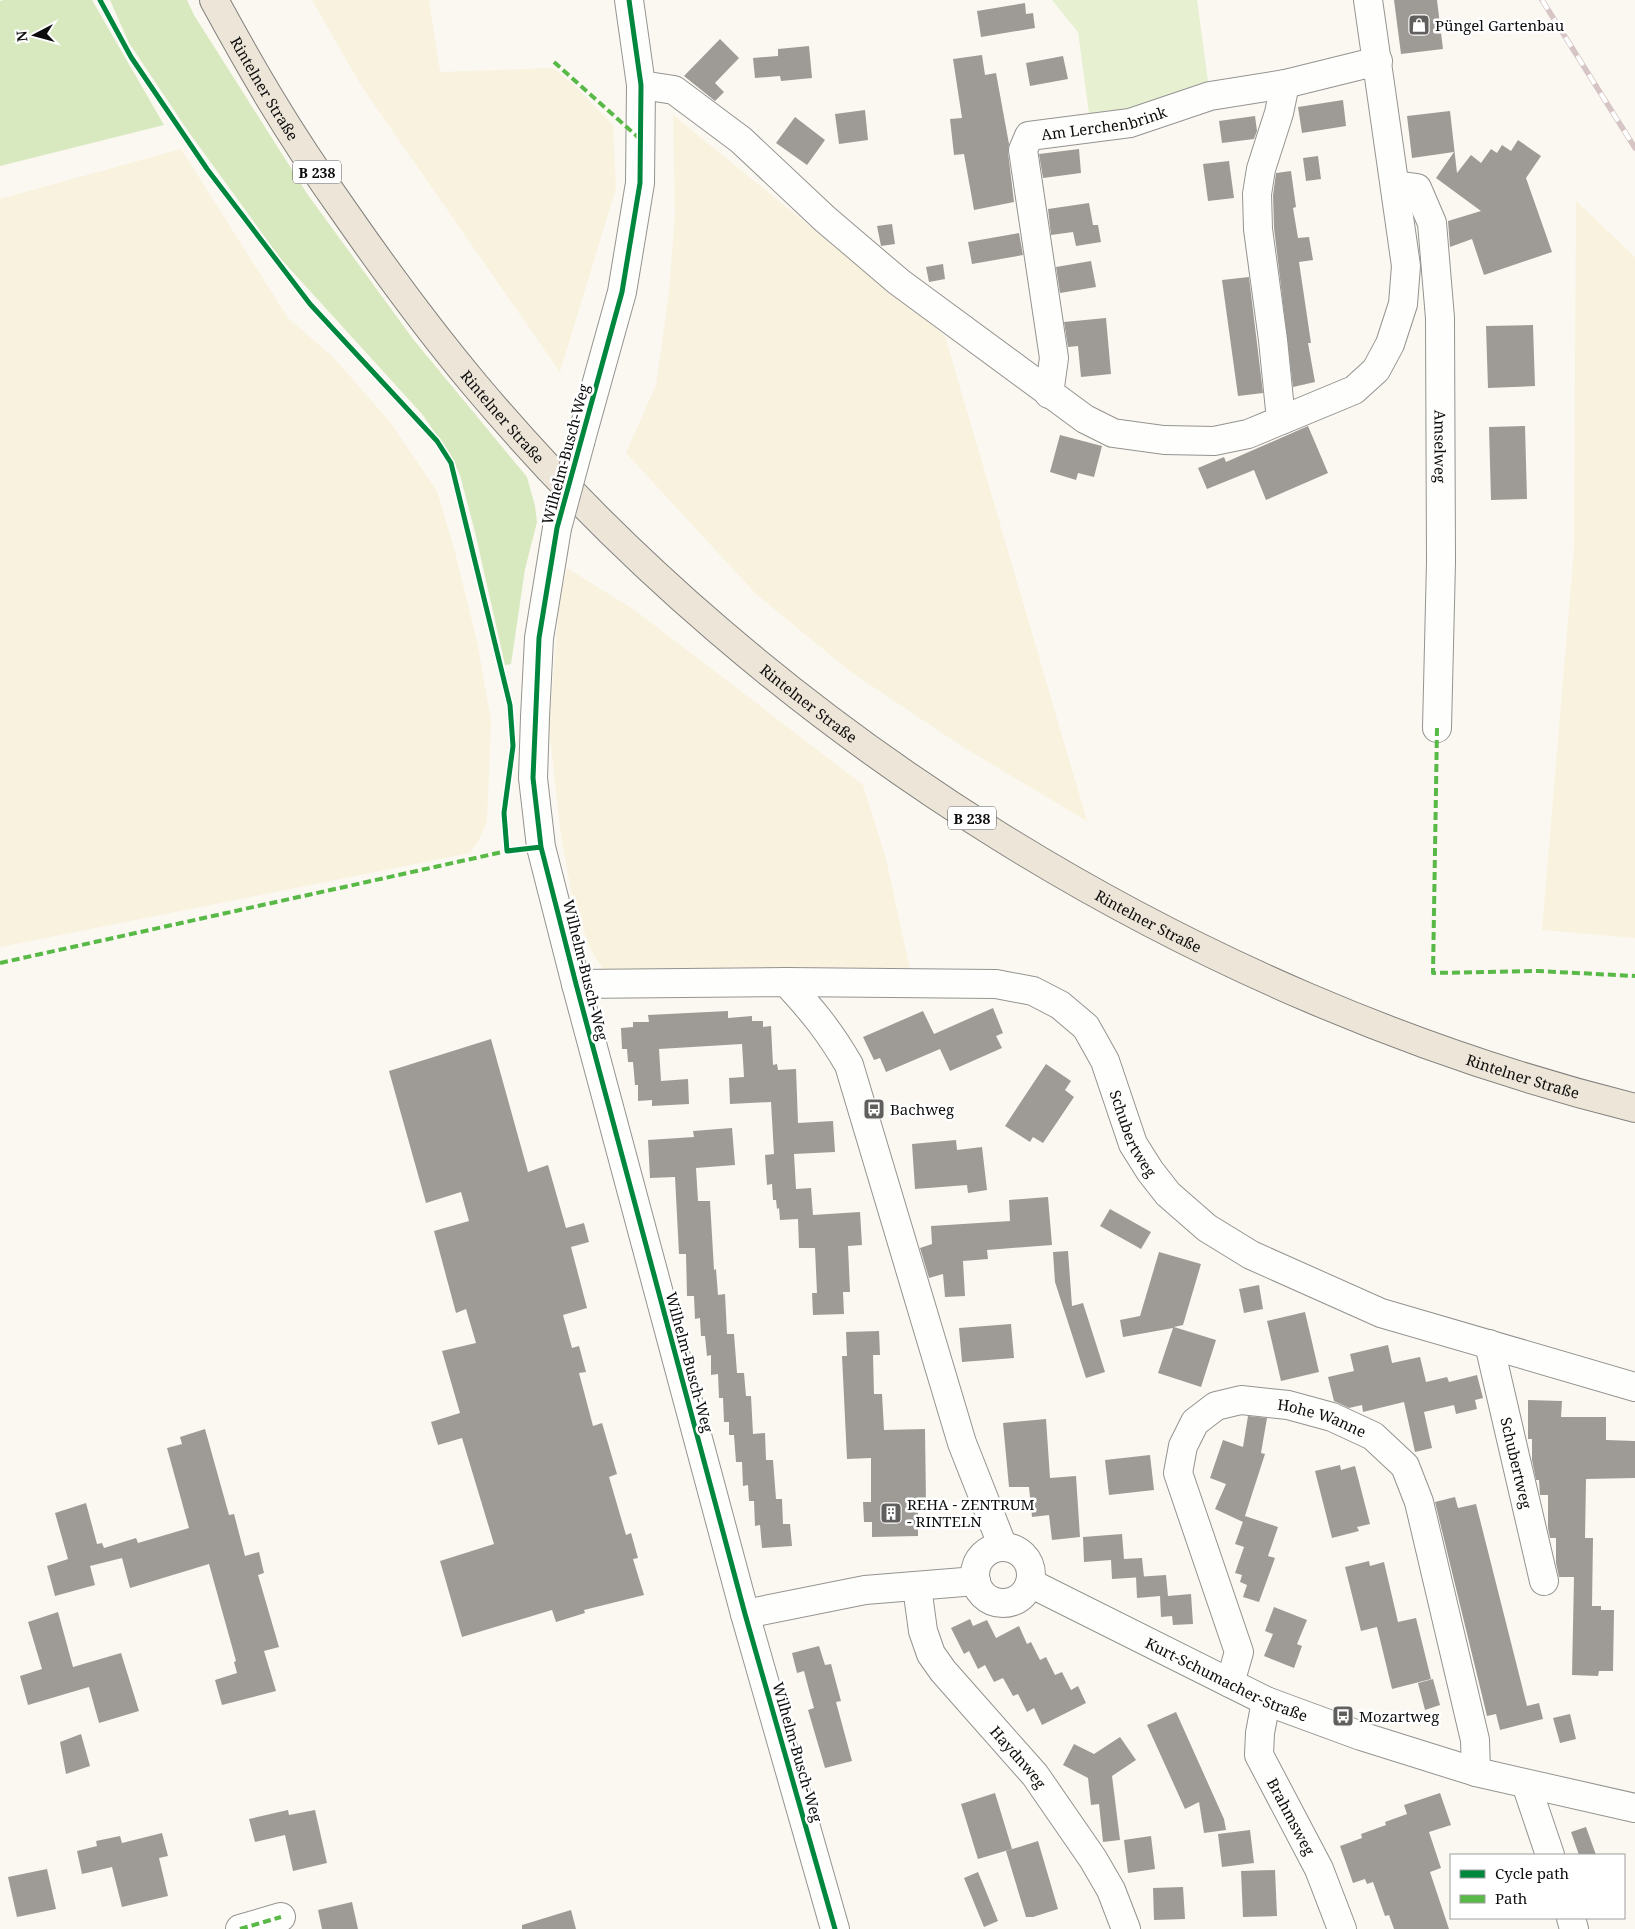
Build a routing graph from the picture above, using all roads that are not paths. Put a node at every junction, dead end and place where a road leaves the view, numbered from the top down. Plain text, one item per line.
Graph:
1 (214, 0) edge
2 (629, 0) edge
3 (1368, 0) edge
4 (1378, 60) junction
5 (1285, 84) junction
6 (641, 85) junction
7 (1395, 185) junction
8 (1049, 394) junction
9 (1281, 420) junction
10 (1437, 728) dead end
11 (786, 982) junction
12 (576, 984) junction
13 (1635, 1108) edge
14 (1489, 1344) junction
15 (1635, 1387) edge
16 (1003, 1547) junction
17 (976, 1581) junction
18 (1544, 1581) dead end
19 (1030, 1583) junction
20 (917, 1587) junction
21 (745, 1614) junction
22 (1230, 1683) junction
23 (1266, 1701) junction
24 (1476, 1772) junction
25 (1526, 1784) junction
26 (1635, 1808) edge
27 (1550, 1854) edge
28 (281, 1917) dead end
29 (240, 1929) edge
30 (835, 1929) edge
31 (1126, 1929) edge
32 (1342, 1929) edge

1 - 13 main road, Rintelner Straße / B 238
2 - 6 street, Wilhelm-Busch-Weg
3 - 4 street
4 - 5 street, Am Lerchenbrink
4 - 7 street
5 - 8 street, Am Lerchenbrink
5 - 9 street
6 - 8 street
6 - 12 street, Wilhelm-Busch-Weg, bridge
7 - 9 street
7 - 10 street, Amselweg
8 - 9 street
11 - 12 street
11 - 14 street, Schubertweg
11 - 16 street
12 - 21 street, Wilhelm-Busch-Weg
14 - 15 street, Schubertweg
14 - 18 street, Schubertweg
16 - 17 street
16 - 19 street
17 - 19 street
17 - 20 street
19 - 22 street, Kurt-Schumacher-Straße
20 - 21 street
20 - 31 street, Haydnweg
21 - 30 street, Wilhelm-Busch-Weg
22 - 23 street, Kurt-Schumacher-Straße
22 - 24 street, Hohe Wanne
23 - 24 street, Kurt-Schumacher-Straße
23 - 32 street, Brahmsweg
24 - 25 street, Kurt-Schumacher-Straße
25 - 26 street, Kurt-Schumacher-Straße
25 - 27 street
28 - 29 street

